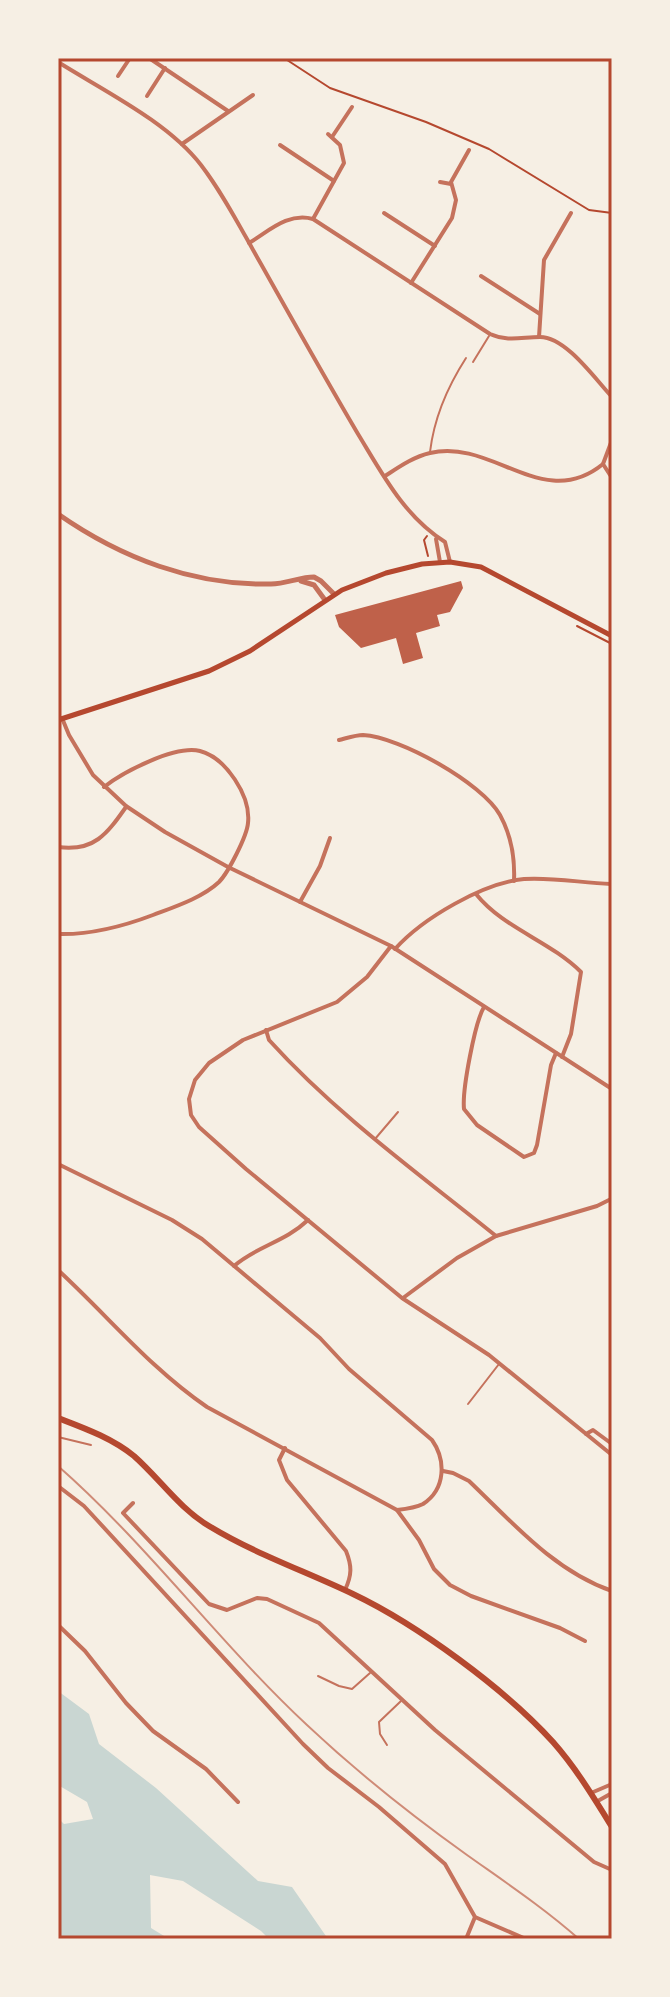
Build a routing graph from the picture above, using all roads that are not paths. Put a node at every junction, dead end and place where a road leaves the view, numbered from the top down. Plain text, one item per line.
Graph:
1 (130, 58) edge
2 (149, 58) edge
3 (58, 62) edge
4 (165, 68) junction
5 (118, 76) dead end
6 (253, 95) dead end
7 (147, 96) dead end
8 (352, 107) dead end
9 (228, 111) junction
10 (182, 144) junction
11 (280, 145) dead end
12 (469, 150) dead end
13 (334, 181) junction
14 (440, 182) dead end
15 (451, 184) junction
16 (384, 213) dead end
17 (571, 213) dead end
18 (313, 219) junction
19 (249, 243) junction
20 (435, 246) junction
21 (481, 276) dead end
22 (411, 283) junction
23 (540, 314) junction
24 (490, 334) junction
25 (539, 337) junction
26 (466, 358) dead end
27 (473, 362) dead end
28 (612, 397) edge
29 (612, 440) edge
30 (430, 453) junction
31 (603, 464) junction
32 (384, 476) junction
33 (612, 478) edge
34 (58, 514) edge
35 (435, 537) junction
36 (440, 562) junction
37 (450, 562) junction
38 (300, 581) junction
39 (334, 594) junction
40 (325, 600) junction
41 (612, 636) edge
42 (60, 719) edge
43 (339, 740) dead end
44 (104, 787) junction
45 (126, 806) junction
46 (330, 838) dead end
47 (58, 847) edge
48 (228, 867) junction
49 (514, 881) junction
50 (611, 884) edge
51 (476, 894) junction
52 (300, 902) junction
53 (58, 934) edge
54 (393, 948) junction
55 (484, 1007) junction
56 (266, 1030) junction
57 (556, 1053) junction
58 (562, 1057) junction
59 (612, 1089) edge
60 (398, 1112) dead end
61 (374, 1140) junction
62 (58, 1164) edge
63 (612, 1198) edge
64 (308, 1220) junction
65 (496, 1236) junction
66 (234, 1266) junction
67 (58, 1270) edge
68 (402, 1298) junction
69 (500, 1363) junction
70 (468, 1404) dead end
71 (58, 1418) edge
72 (586, 1434) junction
73 (58, 1437) edge
74 (612, 1444) edge
75 (91, 1445) dead end
76 (285, 1448) junction
77 (612, 1455) edge
78 (443, 1471) junction
79 (58, 1486) edge
80 (133, 1503) dead end
81 (397, 1510) junction
82 (345, 1590) junction
83 (612, 1591) edge
84 (58, 1625) edge
85 (585, 1641) dead end
86 (371, 1672) junction
87 (318, 1676) dead end
88 (402, 1700) junction
89 (387, 1745) dead end
90 (612, 1784) edge
91 (591, 1793) junction
92 (612, 1793) edge
93 (238, 1802) dead end
94 (596, 1802) junction
95 (612, 1827) edge
96 (611, 1869) edge
97 (475, 1917) junction
98 (612, 1938) edge
99 (466, 1939) edge
100 (526, 1939) edge
101 (595, 1939) edge

1 - 5 street
2 - 4 street
3 - 10 street
4 - 7 street
4 - 9 street
6 - 9 street
8 - 13 street
9 - 10 street
10 - 19 street
11 - 13 street
12 - 15 street
13 - 18 street
14 - 15 street
15 - 20 street
16 - 20 street
17 - 23 street
18 - 19 street
18 - 22 street
19 - 32 street
20 - 22 street
21 - 23 street
22 - 24 street
23 - 25 street
24 - 25 street
24 - 27 lane
25 - 28 street
26 - 30 lane
29 - 31 street
30 - 31 street
30 - 32 street
31 - 33 street
32 - 35 street
34 - 38 street
35 - 36 street
35 - 37 street
36 - 37 main road
36 - 39 main road
37 - 41 main road
38 - 39 street
38 - 40 street
39 - 40 main road
40 - 42 main road
42 - 44 street
43 - 49 street
44 - 45 street
44 - 48 street
45 - 47 street
45 - 48 street
46 - 52 street
48 - 52 street
48 - 53 street
49 - 50 street
49 - 51 street
51 - 54 street
51 - 58 street
52 - 54 street
54 - 55 street
54 - 56 street
55 - 57 street
55 - 57 street
56 - 61 street
56 - 64 street
57 - 58 street
58 - 59 street
60 - 61 lane
61 - 65 street
62 - 66 street
63 - 65 street
64 - 66 street
64 - 68 street
65 - 68 street
66 - 78 street
67 - 76 street
68 - 69 street
69 - 70 lane
69 - 72 street
71 - 82 main road
72 - 74 street
72 - 77 street
73 - 75 lane
76 - 81 street
76 - 82 street
78 - 81 street
78 - 83 street
79 - 97 street
80 - 86 street
81 - 85 street
82 - 91 main road
84 - 93 street
86 - 87 lane
86 - 88 street
88 - 89 lane
88 - 96 street
90 - 91 street
91 - 94 main road
92 - 94 street
94 - 95 main road
97 - 99 street
97 - 100 street
98 - 101 street

